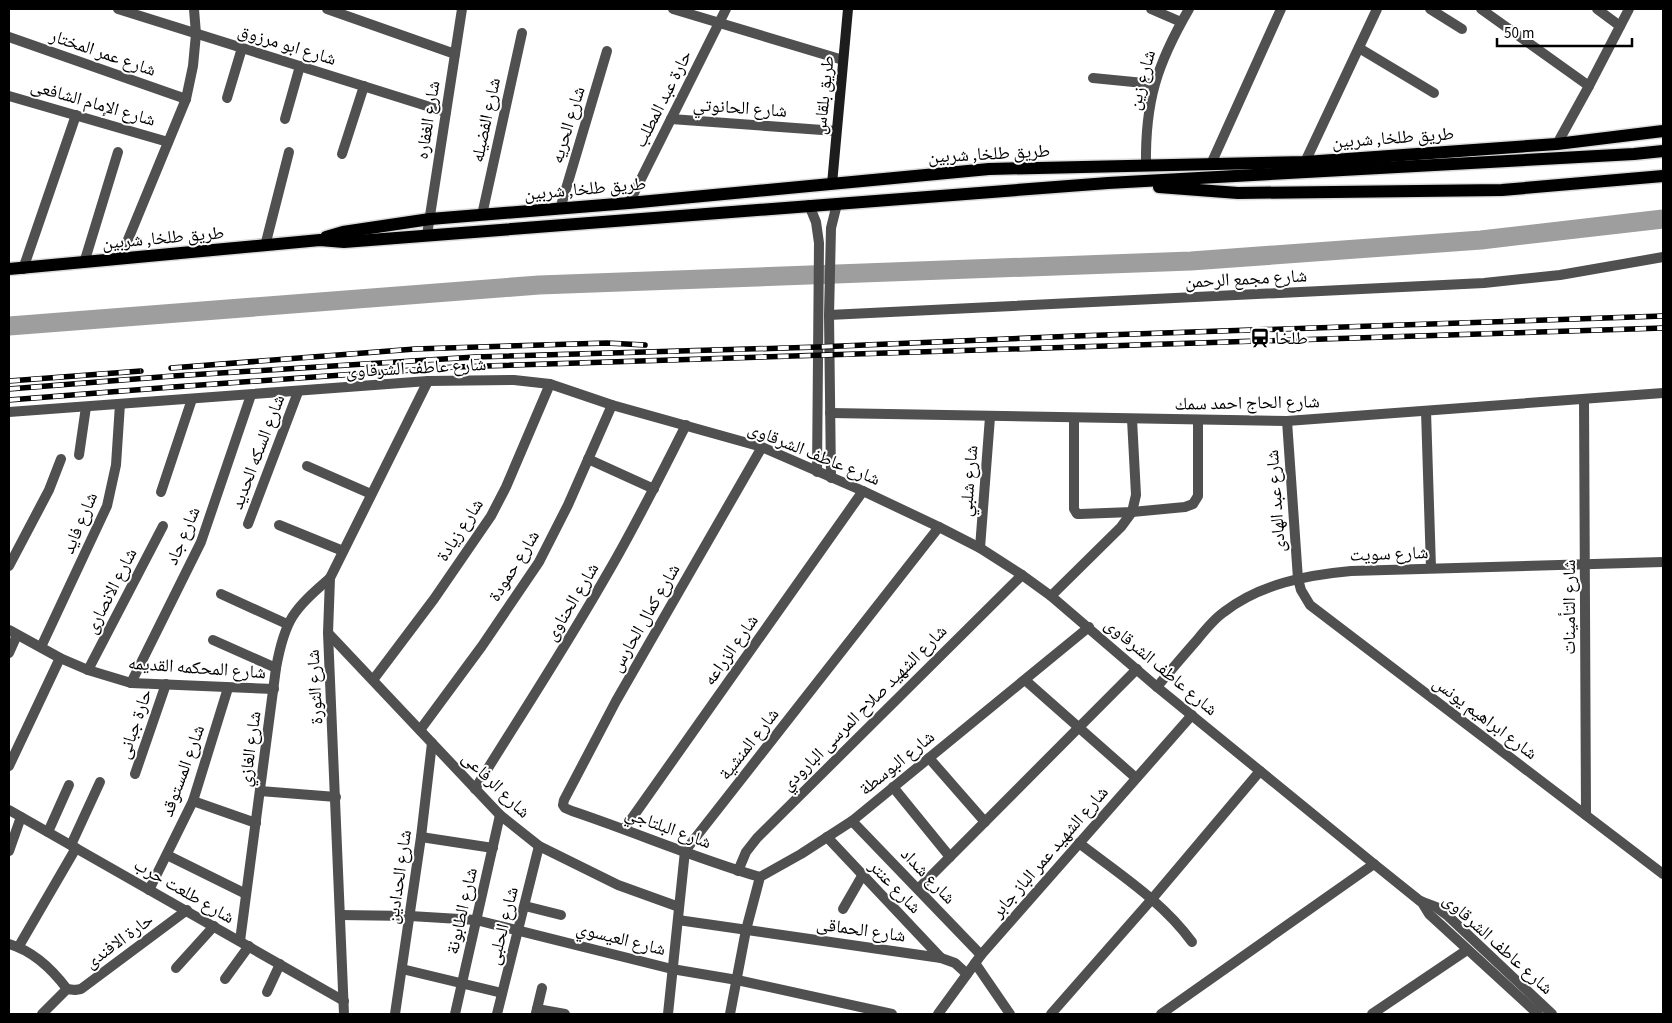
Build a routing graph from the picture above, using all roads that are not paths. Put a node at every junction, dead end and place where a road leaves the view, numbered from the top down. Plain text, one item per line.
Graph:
1 (119, 9) edge
2 (194, 9) edge
3 (327, 9) edge
4 (462, 9) edge
5 (673, 9) edge
6 (726, 9) edge
7 (848, 9) edge
8 (1151, 9) edge
9 (1189, 9) edge
10 (1282, 9) edge
11 (1377, 9) edge
12 (1430, 9) edge
13 (1481, 9) edge
14 (1597, 9) edge
15 (1629, 9) edge
16 (1181, 22) junction
17 (720, 23) junction
18 (1620, 26) junction
19 (1462, 29) dead end
20 (522, 33) dead end
21 (196, 34) junction
22 (9, 37) edge
23 (242, 48) junction
24 (1359, 48) junction
25 (607, 52) dead end
26 (455, 54) junction
27 (843, 60) junction
28 (300, 66) junction
29 (1093, 78) dead end
30 (1154, 84) junction
31 (364, 86) junction
32 (1590, 86) junction
33 (1434, 93) dead end
34 (9, 96) edge
35 (227, 98) dead end
36 (186, 99) junction
37 (446, 112) junction
38 (76, 115) junction
39 (671, 119) junction
40 (284, 120) dead end
41 (836, 131) junction
42 (1663, 131) edge
43 (168, 142) junction
44 (1557, 144) junction
45 (1663, 151) edge
46 (118, 152) dead end
47 (289, 152) dead end
48 (342, 154) dead end
49 (1305, 162) junction
50 (1211, 164) junction
51 (1146, 165) junction
52 (989, 169) junction
53 (1660, 176) edge
54 (1108, 183) junction
55 (832, 184) junction
56 (992, 191) junction
57 (629, 203) junction
58 (837, 204) junction
59 (809, 205) junction
60 (560, 209) junction
61 (482, 214) junction
62 (430, 219) junction
63 (427, 235) junction
64 (320, 240) junction
65 (265, 246) junction
66 (1663, 257) edge
67 (120, 259) junction
68 (84, 263) junction
69 (23, 268) junction
70 (9, 269) edge
71 (829, 312) junction
72 (428, 381) junction
73 (550, 384) junction
74 (298, 392) junction
75 (1663, 393) edge
76 (251, 395) junction
77 (192, 399) junction
78 (1584, 399) junction
79 (120, 404) junction
80 (612, 405) junction
81 (86, 406) junction
82 (1426, 411) junction
83 (9, 413) edge
84 (830, 413) junction
85 (990, 417) junction
86 (1074, 418) junction
87 (1132, 419) junction
88 (1198, 420) junction
89 (1287, 422) junction
90 (686, 425) junction
91 (762, 447) junction
92 (79, 456) dead end
93 (61, 459) dead end
94 (588, 459) junction
95 (307, 466) dead end
96 (817, 472) junction
97 (831, 478) junction
98 (654, 488) junction
99 (863, 491) junction
100 (161, 492) dead end
101 (371, 494) junction
102 (1132, 512) junction
103 (248, 524) dead end
104 (279, 525) dead end
105 (163, 526) dead end
106 (939, 527) junction
107 (980, 548) junction
108 (342, 551) junction
109 (1663, 562) edge
110 (1585, 564) junction
111 (9, 566) edge
112 (1431, 568) junction
113 (1022, 575) junction
114 (330, 578) junction
115 (1298, 579) junction
116 (221, 594) dead end
117 (1051, 596) junction
118 (287, 624) junction
119 (1089, 627) junction
120 (13, 632) edge
121 (328, 632) junction
122 (213, 640) dead end
123 (41, 648) junction
124 (9, 653) edge
125 (60, 658) junction
126 (276, 668) junction
127 (1137, 669) junction
128 (88, 670) junction
129 (373, 680) junction
130 (1024, 680) junction
131 (130, 683) junction
132 (166, 684) junction
133 (1157, 686) junction
134 (228, 688) junction
135 (274, 690) junction
136 (1192, 715) junction
137 (1079, 728) junction
138 (420, 730) junction
139 (432, 744) junction
140 (928, 758) junction
141 (9, 766) edge
142 (1260, 771) junction
143 (135, 774) dead end
144 (1136, 778) junction
145 (100, 782) dead end
146 (69, 785) dead end
147 (893, 787) junction
148 (475, 789) junction
149 (260, 790) junction
150 (336, 796) junction
151 (193, 801) junction
152 (565, 808) joint
153 (9, 810) edge
154 (500, 815) junction
155 (1586, 815) junction
156 (21, 817) junction
157 (852, 821) junction
158 (985, 822) junction
159 (256, 823) junction
160 (625, 828) junction
161 (48, 832) junction
162 (421, 837) junction
163 (827, 837) junction
164 (1080, 843) junction
165 (539, 846) junction
166 (73, 847) junction
167 (493, 848) junction
168 (9, 851) edge
169 (685, 851) junction
170 (167, 855) junction
171 (950, 857) junction
172 (1374, 864) junction
173 (738, 871) junction
174 (1663, 874) edge
175 (862, 876) junction
176 (760, 877) junction
177 (918, 889) junction
178 (149, 890) junction
179 (246, 894) junction
180 (1152, 899) junction
181 (1420, 901) junction
182 (524, 906) junction
183 (679, 907) junction
184 (843, 909) dead end
185 (187, 910) junction
186 (340, 915) junction
187 (561, 915) dead end
188 (410, 916) junction
189 (476, 920) junction
190 (678, 920) junction
191 (214, 926) junction
192 (518, 930) junction
193 (746, 930) junction
194 (1192, 942) dead end
195 (245, 944) junction
196 (14, 945) edge
197 (1466, 950) junction
198 (941, 958) junction
199 (978, 959) junction
200 (280, 964) junction
201 (176, 968) dead end
202 (402, 969) junction
203 (672, 969) junction
204 (966, 974) junction
205 (225, 979) dead end
206 (736, 980) junction
207 (462, 984) junction
208 (542, 988) dead end
209 (67, 989) junction
210 (267, 992) dead end
211 (502, 993) junction
212 (344, 1001) junction
213 (536, 1011) edge
214 (42, 1014) edge
215 (344, 1014) edge
216 (395, 1014) edge
217 (455, 1014) edge
218 (497, 1014) edge
219 (565, 1014) edge
220 (668, 1014) edge
221 (730, 1014) edge
222 (892, 1014) edge
223 (938, 1014) edge
224 (1010, 1014) edge
225 (1051, 1014) edge
226 (1161, 1014) edge
227 (1372, 1014) edge
228 (1538, 1014) edge
229 (1552, 1014) edge

1 - 21 street, شارع ابو مرزوق
2 - 21 street
3 - 26 street
4 - 26 street, شارع الغفاره
5 - 17 street
6 - 17 street, حارة عبد المطلب
7 - 27 main road, طريق بلقاس
8 - 16 street
9 - 16 street, شارع زين
10 - 50 street
11 - 24 street
12 - 19 street
13 - 32 street
14 - 18 street
15 - 18 street
16 - 30 street, شارع زين
17 - 27 street
17 - 39 street, حارة عبد المطلب
18 - 32 street
20 - 61 street, شارع الفضيله
21 - 23 street, شارع ابو مرزوق
21 - 36 street
22 - 36 street, شارع عمر المختار
23 - 28 street, شارع ابو مرزوق
23 - 35 street
24 - 33 street
24 - 49 street
25 - 60 street, شارع الحريه
26 - 37 street, شارع الغفاره
27 - 41 main road, طريق بلقاس
28 - 31 street, شارع ابو مرزوق
28 - 40 street
29 - 30 street
30 - 51 street, شارع زين
31 - 37 street, شارع ابو مرزوق
31 - 48 street
32 - 44 street
34 - 38 street, شارع الإمام الشافعى
36 - 43 street
37 - 62 street, شارع الغفاره
38 - 43 street, شارع الإمام الشافعى
38 - 69 street
39 - 41 street, شارع الحانوتي
39 - 57 street, حارة عبد المطلب
41 - 55 main road, طريق بلقاس
42 - 44 main road, طريق طلخا, شربين
43 - 67 street
44 - 49 main road, طريق طلخا, شربين
45 - 54 main road, طريق طلخا, شربين
46 - 68 street
47 - 65 street
49 - 50 main road, طريق طلخا, شربين
50 - 51 main road, طريق طلخا, شربين
51 - 52 main road, طريق طلخا, شربين
52 - 55 main road, طريق طلخا, شربين
52 - 56 main road
53 - 54 main road
54 - 56 main road, طريق طلخا, شربين
55 - 57 main road, طريق طلخا, شربين
56 - 58 main road, طريق طلخا, شربين
57 - 60 main road, طريق طلخا, شربين
58 - 59 main road, طريق طلخا, شربين
58 - 71 street
59 - 63 main road, طريق طلخا, شربين
59 - 96 street
60 - 61 main road, طريق طلخا, شربين
61 - 62 main road, طريق طلخا, شربين
62 - 63 street, شارع الغفاره
62 - 64 main road, طريق طلخا, شربين
63 - 64 main road, طريق طلخا, شربين
64 - 65 main road, طريق طلخا, شربين
65 - 67 main road, طريق طلخا, شربين
66 - 71 street, شارع مجمع الرحمن
67 - 68 main road, طريق طلخا, شربين
68 - 69 main road, طريق طلخا, شربين
69 - 70 main road, طريق طلخا, شربين
71 - 84 street
72 - 73 street, شارع عاطف الشرقاوى
72 - 74 street, شارع عاطف الشرقاوى
72 - 101 street, شارع الثورة
73 - 80 street, شارع عاطف الشرقاوى
73 - 129 street, شارع زيادة
74 - 76 street, شارع عاطف الشرقاوى
74 - 103 street, شارع السكه الحديد
75 - 78 street, شارع الحاج احمد سمك
76 - 77 street, شارع عاطف الشرقاوى
76 - 131 street, شارع جاد
77 - 79 street, شارع عاطف الشرقاوى
77 - 100 street
78 - 82 street, شارع الحاج احمد سمك
78 - 110 street, شارع التأمينات
79 - 81 street, شارع عاطف الشرقاوى
79 - 123 street, شارع فايد
80 - 90 street, شارع عاطف الشرقاوى
80 - 94 street, شارع حمودة
81 - 83 street, شارع عاطف الشرقاوى
81 - 92 street
82 - 89 street, شارع الحاج احمد سمك
82 - 112 street
84 - 85 street, شارع الحاج احمد سمك
84 - 97 street
85 - 86 street, شارع الحاج احمد سمك
85 - 107 street, شارع شلبي
86 - 87 street, شارع الحاج احمد سمك
86 - 102 street
87 - 88 street, شارع الحاج احمد سمك
87 - 102 street
88 - 89 street, شارع الحاج احمد سمك
88 - 102 street
89 - 115 street, شارع عبد الهادى
90 - 91 street, شارع عاطف الشرقاوى
90 - 98 street, شارع الحناوى
91 - 96 street, شارع عاطف الشرقاوى
91 - 152 street, شارع كمال الحارس
93 - 111 street
94 - 98 street
94 - 138 street, شارع حمودة
95 - 101 street
96 - 97 street, شارع عاطف الشرقاوى
97 - 99 street, شارع عاطف الشرقاوى
98 - 148 street, شارع الحناوى
99 - 106 street, شارع عاطف الشرقاوى
99 - 160 street, شارع الزراعه
101 - 108 street, شارع الثورة
102 - 117 street
104 - 108 street
105 - 128 street, شارع الانصارى
106 - 107 street, شارع عاطف الشرقاوى
106 - 169 street, شارع المنشية
107 - 113 street, شارع عاطف الشرقاوى
108 - 114 street, شارع الثورة
109 - 110 street, شارع سويت
110 - 112 street, شارع سويت
110 - 155 street, شارع التأمينات
112 - 115 street, شارع سويت
113 - 117 street, شارع عاطف الشرقاوى
113 - 173 street, شارع الشهيد صلاح المرسى البارودي
114 - 118 street, شارع الغازي
114 - 121 street, شارع الثورة
115 - 133 street, شارع سويت
115 - 155 street, شارع ابراهيم يونس
116 - 118 street
117 - 119 street, شارع عاطف الشرقاوى
118 - 126 street, شارع الغازي
119 - 127 street, شارع عاطف الشرقاوى
119 - 130 street, شارع البوسطة
120 - 123 street, شارع المحكمه القديمه
120 - 124 street
121 - 129 street, شارع الرفاعى
121 - 150 street, شارع الثورة
122 - 126 street
123 - 125 street, شارع المحكمه القديمه
125 - 128 street, شارع المحكمه القديمه
125 - 141 street
126 - 135 street, شارع الغازي
127 - 133 street, شارع عاطف الشرقاوى
127 - 137 street
128 - 131 street, شارع المحكمه القديمه
129 - 138 street, شارع الرفاعى
130 - 137 street
130 - 140 street, شارع البوسطة
131 - 132 street, شارع المحكمه القديمه
132 - 134 street, شارع المحكمه القديمه
132 - 143 street, حارة جبانى
133 - 136 street, شارع عاطف الشرقاوى
134 - 135 street, شارع المحكمه القديمه
134 - 151 street, شارع المستوقد
135 - 149 street, شارع الغازي
136 - 142 street, شارع عاطف الشرقاوى
136 - 144 street, شارع الشهيد عمر الباز جابر
137 - 144 street
137 - 158 street
138 - 139 street, شارع الرفاعى
139 - 148 street, شارع الرفاعى
139 - 162 street, شارع الحدادين
140 - 147 street, شارع البوسطة
140 - 158 street
142 - 172 street, شارع عاطف الشرقاوى
142 - 180 street
144 - 164 street, شارع الشهيد عمر الباز جابر
145 - 166 street
146 - 161 street
147 - 157 street, شارع البوسطة
147 - 171 street
148 - 154 street, شارع الرفاعى
149 - 150 street
149 - 159 street, شارع الغازي
150 - 186 street, شارع الثورة
151 - 159 street
151 - 170 street, شارع المستوقد
152 - 160 street, شارع البلتاجي
153 - 156 street, شارع طلعت حرب
154 - 165 street, شارع الرفاعى
154 - 167 street, شارع الطابونة
155 - 174 street, شارع ابراهيم يونس
156 - 161 street, شارع طلعت حرب
156 - 168 street
157 - 163 street, شارع البوسطة
157 - 177 street, شارع شداد
158 - 171 street
159 - 179 street, شارع الغازي
160 - 169 street, شارع البلتاجي
161 - 166 street, شارع طلعت حرب
162 - 167 street
162 - 188 street, شارع الحدادين
163 - 175 street, شارع عنتر
163 - 176 street, شارع البوسطة
164 - 180 street
164 - 199 street, شارع الشهيد عمر الباز جابر
165 - 182 street, شارع الحلبى
165 - 183 street, شارع الرفاعى
166 - 178 street, شارع طلعت حرب
166 - 196 street
167 - 189 street, شارع الطابونة
169 - 173 street, شارع البلتاجي
169 - 183 street
170 - 178 street, شارع المستوقد
170 - 179 street
171 - 177 street
172 - 181 street, شارع عاطف الشرقاوى
172 - 226 street
173 - 176 street, شارع البلتاجي
175 - 184 street
175 - 198 street, شارع عنتر
176 - 193 street
177 - 199 street, شارع شداد
178 - 185 street, شارع طلعت حرب
179 - 195 street, شارع الغازي
180 - 194 street
180 - 225 street
181 - 197 street, شارع عاطف الشرقاوى
181 - 229 street, شارع عاطف الشرقاوى
182 - 187 street
182 - 192 street, شارع الحلبى
183 - 190 street
185 - 191 street, شارع طلعت حرب
185 - 209 street, حارة الافندى
186 - 188 street, شارع العيسوي
186 - 212 street, شارع الثورة
188 - 189 street, شارع العيسوي
188 - 202 street, شارع الحدادين
189 - 192 street, شارع العيسوي
189 - 207 street, شارع الطابونة
190 - 193 street, شارع الحماقى
190 - 203 street
191 - 195 street, شارع طلعت حرب
191 - 201 street
192 - 203 street, شارع العيسوي
192 - 211 street, شارع الحلبى
193 - 198 street, شارع الحماقى
193 - 206 street
195 - 200 street, شارع طلعت حرب
195 - 205 street
196 - 209 street
197 - 227 street
197 - 228 street, شارع عاطف الشرقاوى
198 - 204 street, شارع الحماقى
199 - 204 street, شارع الشهيد عمر الباز جابر
199 - 224 street, شارع شداد
200 - 210 street
200 - 212 street, شارع طلعت حرب
202 - 207 street
202 - 216 street, شارع الحدادين
203 - 206 street, شارع العيسوي
203 - 220 street
204 - 223 street, شارع الشهيد عمر الباز جابر
206 - 221 street
206 - 222 street, شارع العيسوي
207 - 211 street
207 - 217 street, شارع الطابونة
208 - 213 street
209 - 214 street, حارة الافندى
211 - 218 street, شارع الحلبى
212 - 215 street, شارع الثورة
213 - 219 street

